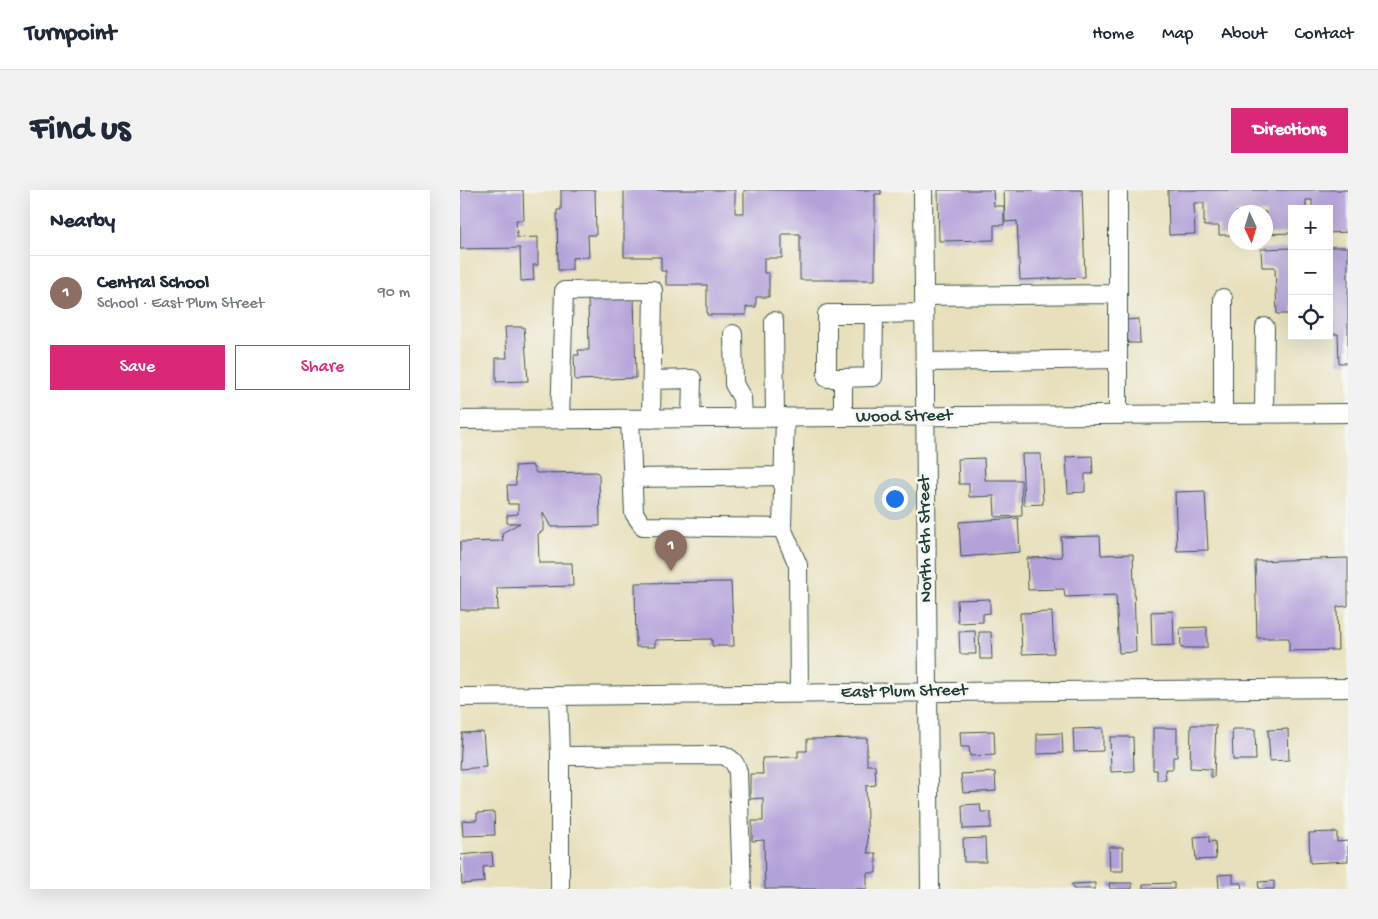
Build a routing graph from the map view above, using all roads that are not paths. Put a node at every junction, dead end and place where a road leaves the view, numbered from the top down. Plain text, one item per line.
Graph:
1 (923, 190) edge
2 (1118, 190) edge
3 (1118, 294) junction
4 (1223, 298) dead end
5 (924, 304) junction
6 (874, 314) junction
7 (774, 321) dead end
8 (1265, 327) dead end
9 (733, 334) dead end
10 (1118, 360) junction
11 (925, 362) junction
12 (843, 378) junction
13 (652, 380) junction
14 (1348, 413) edge
15 (1223, 414) junction
16 (1264, 414) junction
17 (1118, 415) junction
18 (925, 416) junction
19 (780, 417) junction
20 (843, 417) junction
21 (651, 418) junction
22 (691, 418) junction
23 (743, 418) junction
24 (560, 419) junction
25 (630, 419) junction
26 (460, 420) edge
27 (783, 476) junction
28 (632, 478) junction
29 (782, 528) junction
30 (1348, 688) edge
31 (928, 692) junction
32 (799, 694) junction
33 (558, 696) junction
34 (460, 697) edge
35 (560, 756) junction
36 (560, 889) edge
37 (742, 889) edge
38 (930, 889) edge

1 - 5 street, North 6th Street
2 - 3 street
3 - 5 street
3 - 10 street
4 - 15 street
5 - 6 street
5 - 11 street, North 6th Street
6 - 12 street
6 - 12 street
7 - 19 street
8 - 16 street
9 - 23 street
10 - 11 street
10 - 17 street
11 - 18 street, North 6th Street
12 - 20 street
13 - 21 street
13 - 22 street
13 - 24 street
14 - 16 street, Wood Street
15 - 16 street, Wood Street
15 - 17 street, Wood Street
17 - 18 street, Wood Street
18 - 20 street, Wood Street
18 - 31 street, North 6th Street
19 - 20 street, Wood Street
19 - 23 street, Wood Street
19 - 27 street
21 - 22 street, Wood Street
21 - 25 street, Wood Street
22 - 23 street, Wood Street
24 - 25 street, Wood Street
24 - 26 street, Wood Street
25 - 28 street
27 - 28 street
27 - 29 street
28 - 29 street
29 - 32 street
30 - 31 street, East Plum Street
31 - 32 street, East Plum Street
31 - 38 street, North 6th Street
32 - 33 street, East Plum Street
33 - 34 street, East Plum Street
33 - 35 street
35 - 36 street
35 - 37 street

